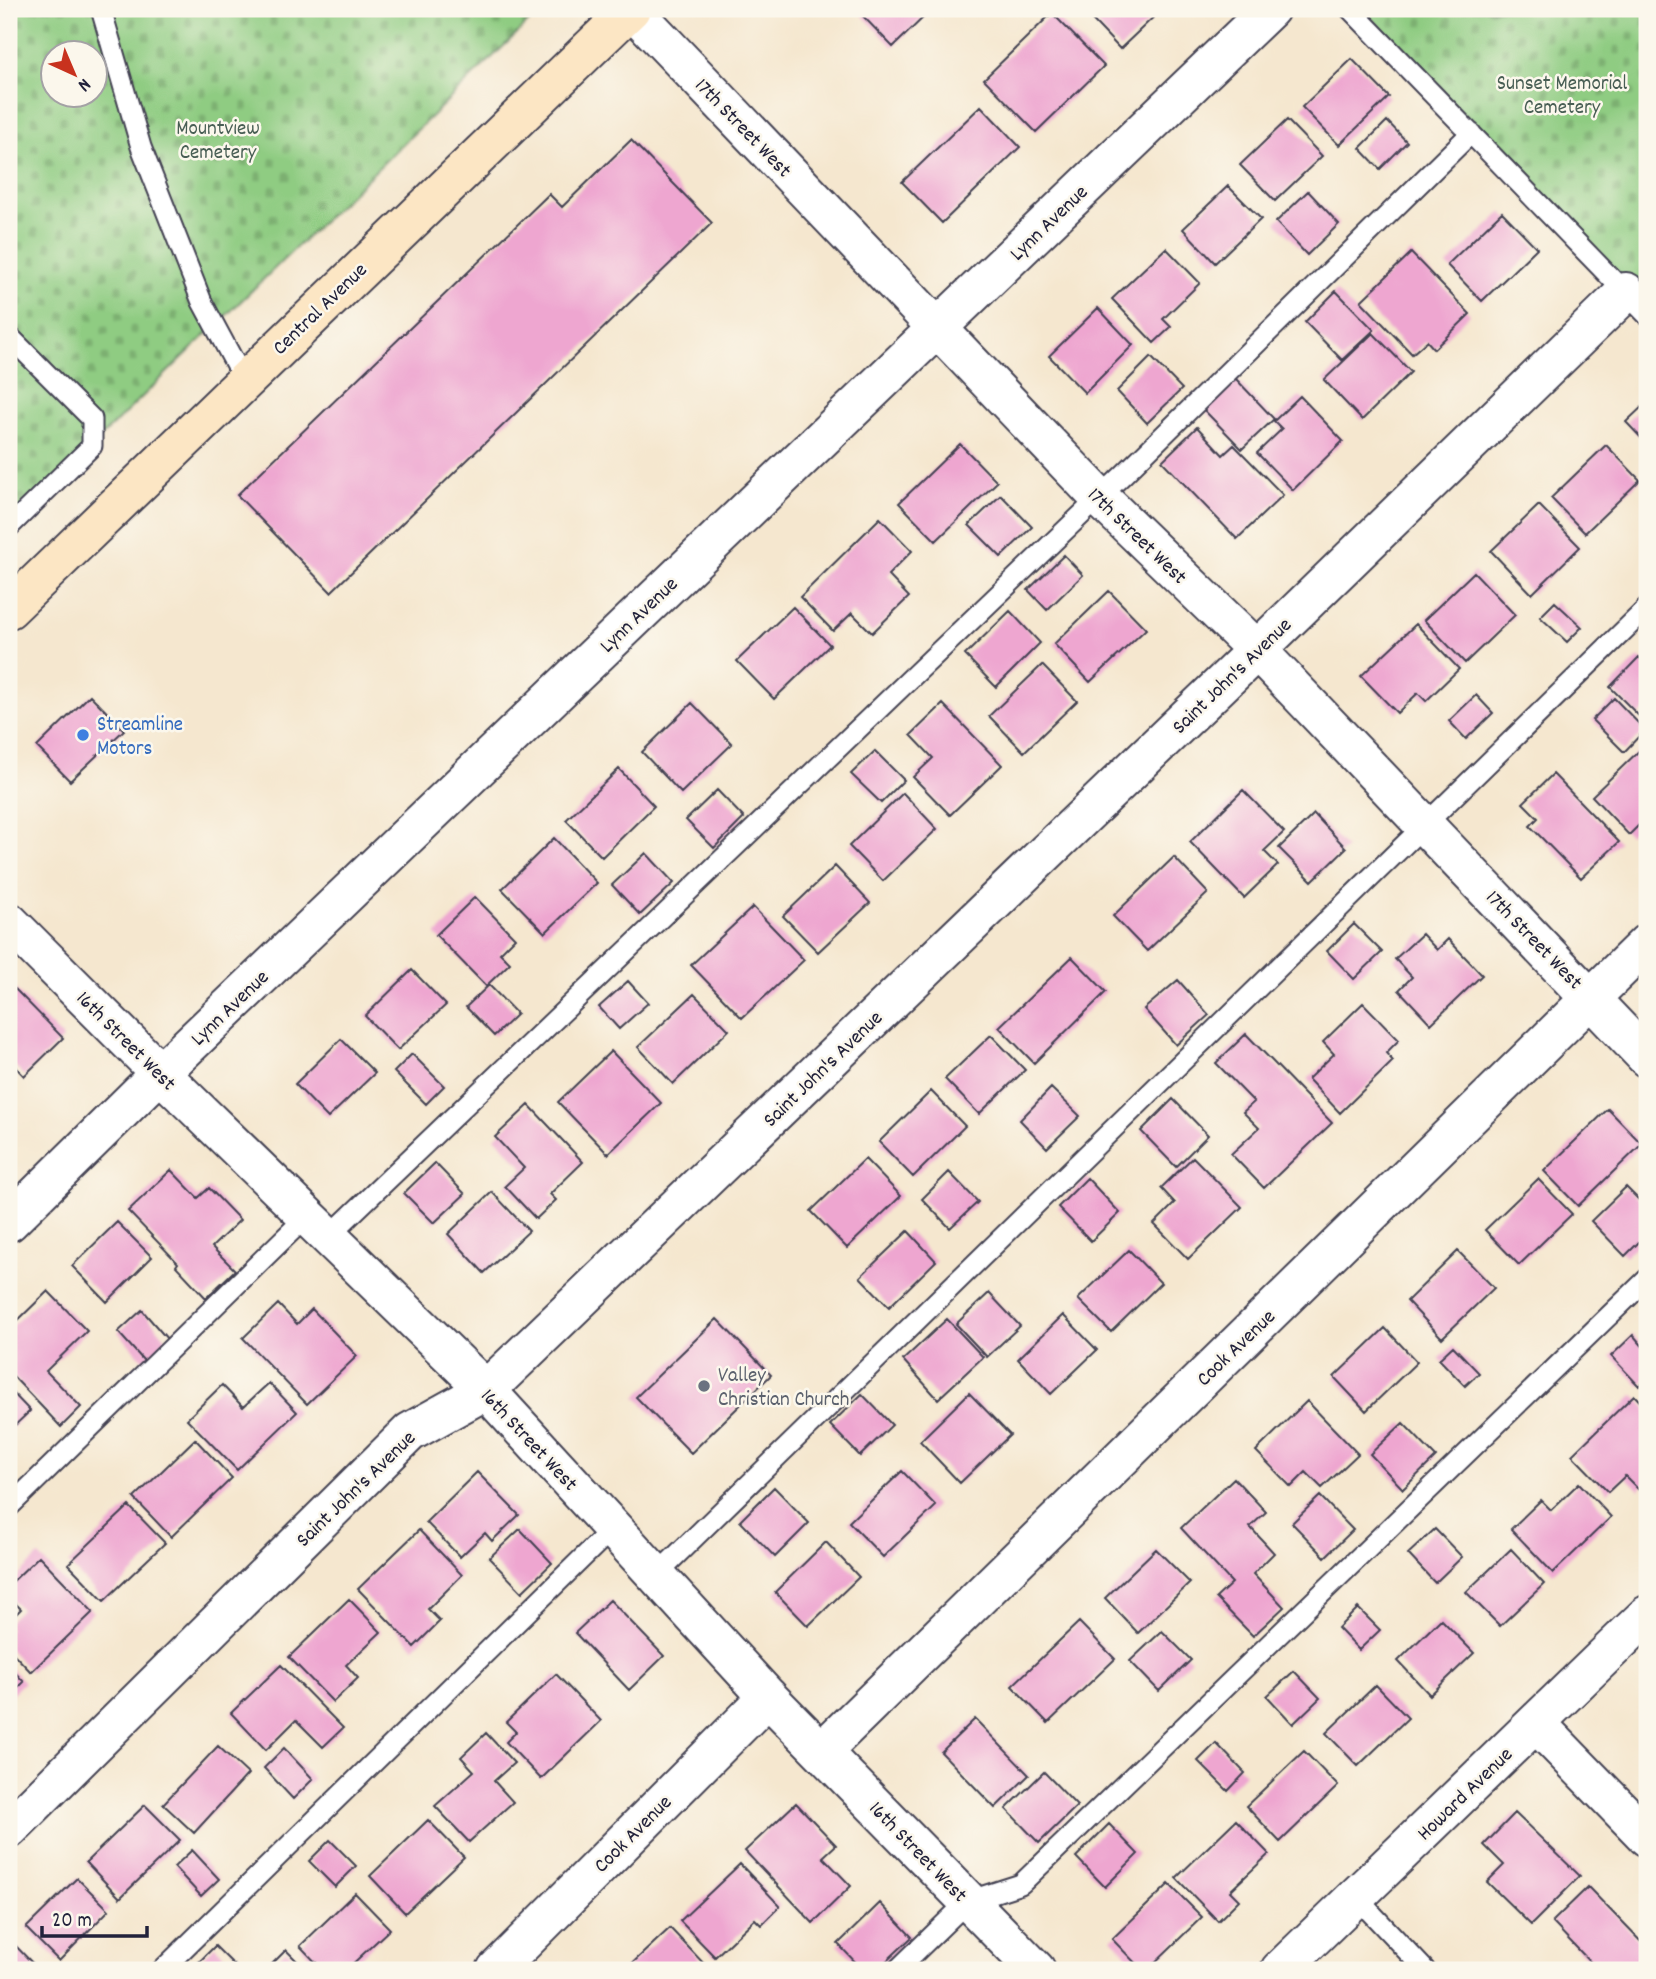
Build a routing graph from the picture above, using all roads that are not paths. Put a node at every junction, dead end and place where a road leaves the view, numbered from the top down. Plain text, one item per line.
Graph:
1 (101, 9) edge
2 (631, 9) edge
3 (1270, 9) edge
4 (1350, 9) edge
5 (1471, 133) junction
6 (1636, 304) edge
7 (937, 328) junction
8 (9, 336) edge
9 (244, 380) junction
10 (1100, 498) junction
11 (9, 527) edge
12 (1647, 608) edge
13 (9, 609) edge
14 (1257, 650) junction
15 (1424, 824) junction
16 (9, 922) edge
17 (1647, 943) edge
18 (1591, 998) junction
19 (1647, 1058) edge
20 (160, 1073) junction
21 (9, 1222) edge
22 (317, 1227) junction
23 (1647, 1279) edge
24 (486, 1390) junction
25 (9, 1507) edge
26 (613, 1528) junction
27 (656, 1575) junction
28 (1647, 1615) edge
29 (768, 1697) junction
30 (1536, 1723) junction
31 (822, 1751) junction
32 (9, 1829) edge
33 (1647, 1837) edge
34 (1356, 1897) junction
35 (968, 1901) junction
36 (162, 1970) edge
37 (496, 1970) edge
38 (897, 1970) edge
39 (1036, 1970) edge
40 (1280, 1970) edge
41 (1425, 1970) edge

1 - 9 lane
2 - 7 street, 17th Street West
2 - 9 main road, Central Avenue
3 - 7 street, Lynn Avenue
4 - 5 lane
5 - 6 lane
5 - 10 lane
6 - 14 street, Saint John's Avenue
7 - 10 street, 17th Street West
7 - 20 street, Lynn Avenue
8 - 11 lane
9 - 13 main road, Central Avenue
10 - 14 street, 17th Street West
10 - 22 lane
12 - 15 lane
14 - 15 street, 17th Street West
14 - 24 street, Saint John's Avenue
15 - 18 street, 17th Street West
15 - 27 lane
16 - 20 street, 16th Street West
17 - 18 street, Cook Avenue
18 - 19 street, 17th Street West
18 - 31 street, Cook Avenue
20 - 21 street, Lynn Avenue
20 - 22 street, 16th Street West
22 - 24 street, 16th Street West
22 - 25 lane
23 - 35 lane
24 - 26 street, 16th Street West
24 - 32 street, Saint John's Avenue
26 - 27 street, 16th Street West
26 - 36 lane
27 - 29 street, 16th Street West
28 - 30 street, Howard Avenue
29 - 31 street, 16th Street West
29 - 37 street, Cook Avenue
30 - 33 street
30 - 34 street, Howard Avenue
31 - 35 street, 16th Street West
34 - 40 street, Howard Avenue
34 - 41 lane
35 - 38 lane
35 - 39 street, 16th Street West

